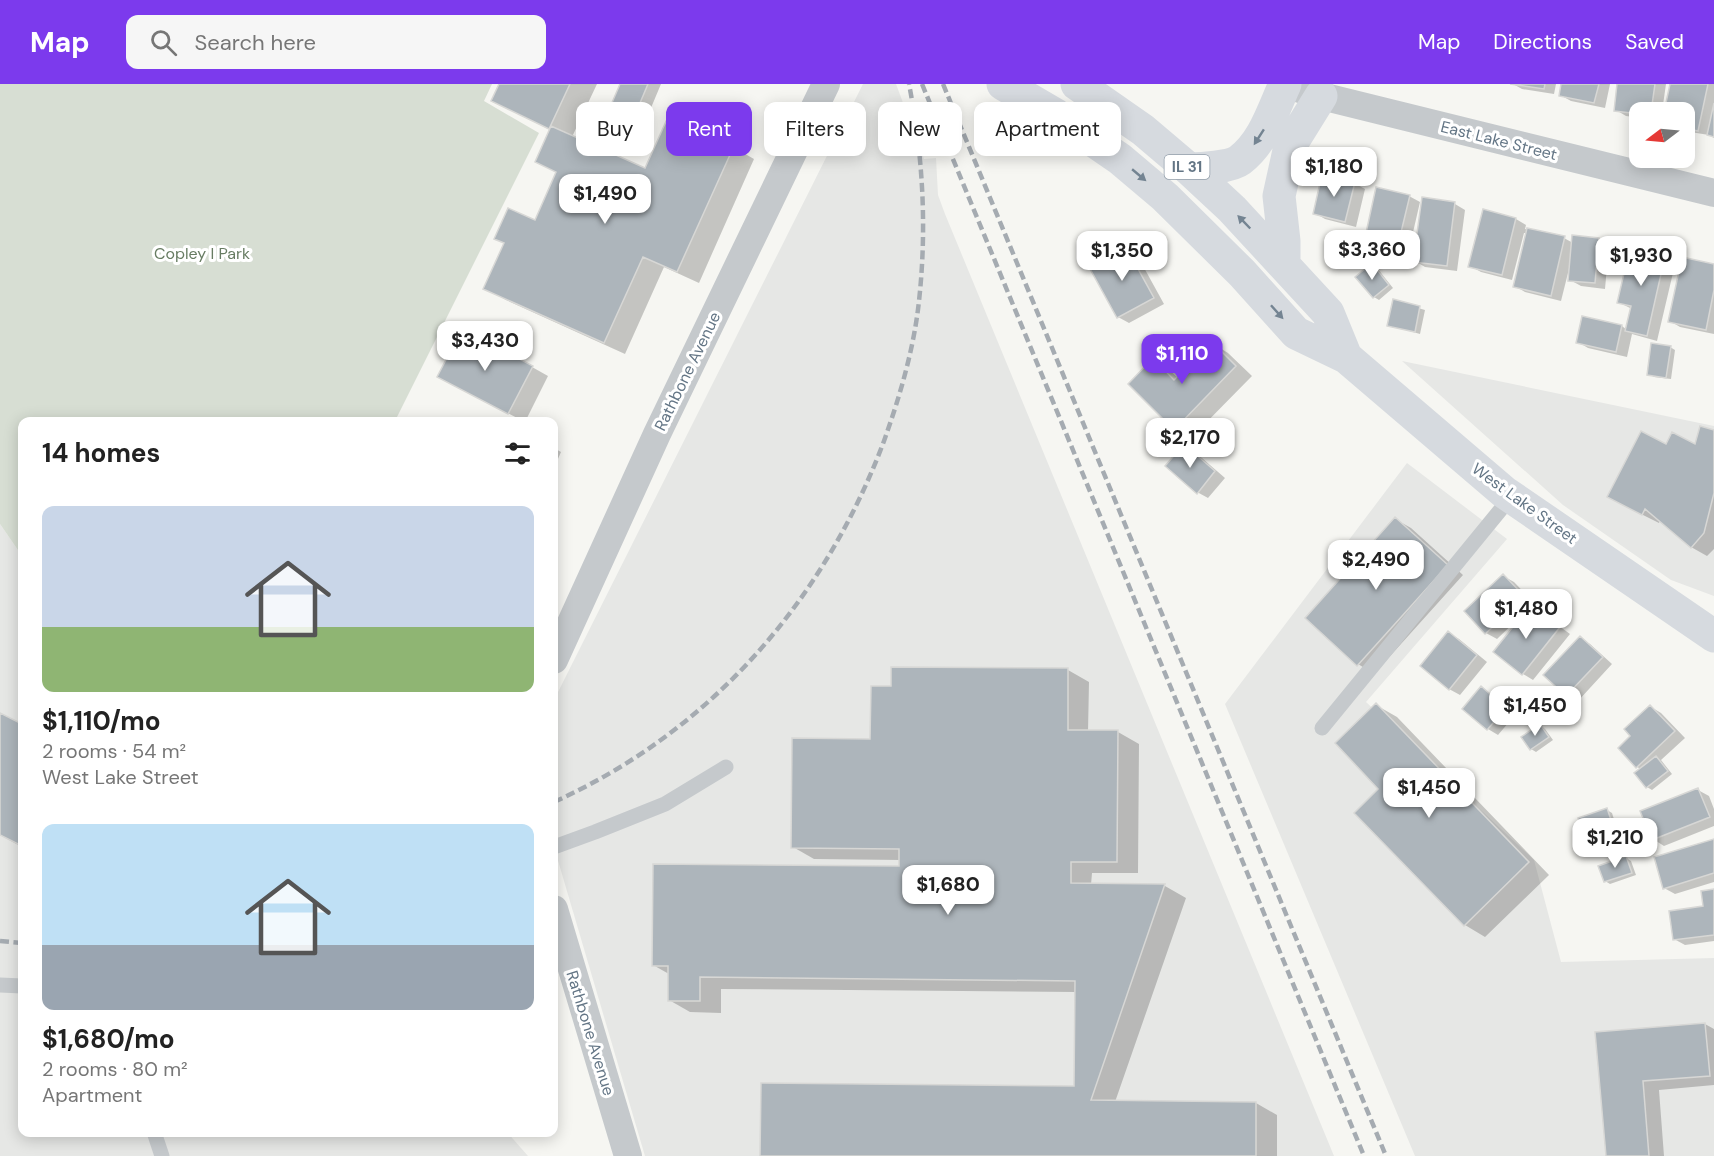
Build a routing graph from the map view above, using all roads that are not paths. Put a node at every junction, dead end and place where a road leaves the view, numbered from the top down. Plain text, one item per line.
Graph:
1 (825, 84) edge
2 (1004, 84) edge
3 (1077, 84) edge
4 (1285, 84) edge
5 (1321, 96) junction
6 (1190, 169) junction
7 (1714, 193) edge
8 (1284, 265) junction
9 (1346, 357) junction
10 (1511, 497) junction
11 (1714, 636) edge
12 (558, 651) edge
13 (1322, 728) dead end
14 (726, 767) dead end
15 (558, 846) edge
16 (558, 922) edge
17 (0, 985) edge
18 (18, 986) edge
19 (156, 1137) edge
20 (162, 1156) edge
21 (628, 1156) edge

1 - 12 street, Rathbone Avenue
2 -> 9 main road, West Lake Street / IL 31
3 - 6 main road, West Lake Street / IL 31
4 - 5 street, East Lake Street
4 -> 6 main road
5 - 7 street, East Lake Street
5 - 8 main road
8 -> 6 main road, West Lake Street / IL 31
8 - 9 main road, West Lake Street / IL 31
9 - 10 main road, West Lake Street / IL 31
10 - 11 main road, West Lake Street / IL 31
10 - 13 lane
14 - 15 lane
16 - 21 street, Rathbone Avenue
17 - 18 lane
19 - 20 lane

